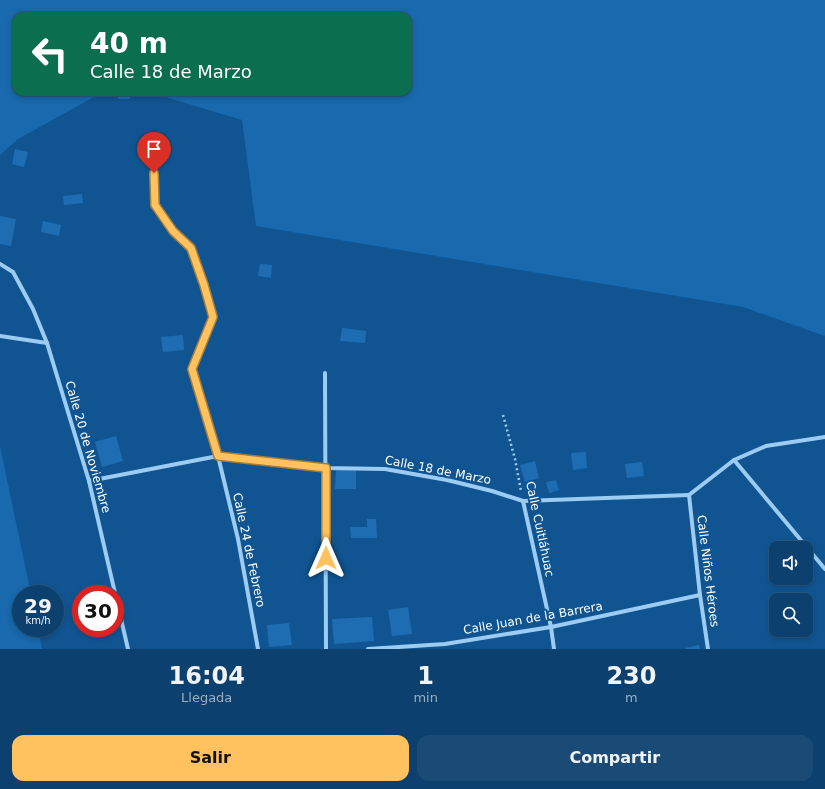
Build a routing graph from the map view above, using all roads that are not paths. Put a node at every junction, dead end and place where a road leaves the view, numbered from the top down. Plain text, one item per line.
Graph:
1 (154, 173) dead end
2 (0, 264) edge
3 (0, 336) edge
4 (47, 342) junction
5 (325, 373) dead end
6 (825, 437) edge
7 (218, 456) junction
8 (734, 460) junction
9 (326, 468) junction
10 (89, 481) junction
11 (689, 495) junction
12 (523, 501) junction
13 (825, 569) edge
14 (700, 595) junction
15 (551, 627) junction
16 (128, 649) edge
17 (258, 649) edge
18 (326, 649) edge
19 (368, 649) edge
20 (554, 649) edge
21 (708, 649) edge

1 - 7 street, Calle 24 de Febrero
2 - 4 street, Calle 20 de Noviembre
3 - 4 street
4 - 10 street, Calle 20 de Noviembre
5 - 9 street
6 - 8 street
7 - 9 street, Calle 18 de Marzo
7 - 10 street, Calle 18 de Marzo
7 - 17 street, Calle 24 de Febrero
8 - 11 street
8 - 13 street
9 - 12 street, Calle 18 de Marzo
9 - 18 street
10 - 16 street, Calle 20 de Noviembre
11 - 12 street, Calle 18 de Marzo
11 - 14 street, Calle Niños Héroes
12 - 15 street, Calle Cuitláhuac
14 - 15 street, Calle Juan de la Barrera
14 - 21 street, Calle Niños Héroes
15 - 19 street, Calle Juan de la Barrera
15 - 20 street, Calle Cuitláhuac

